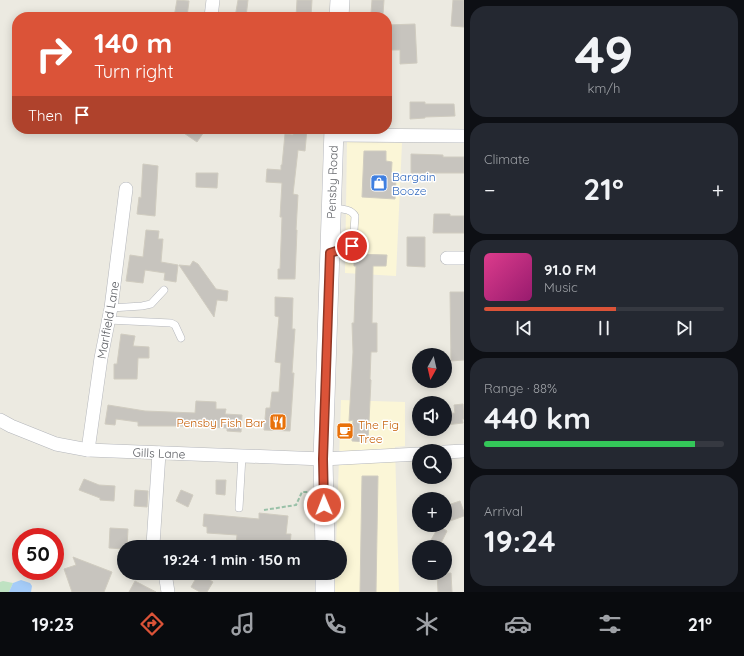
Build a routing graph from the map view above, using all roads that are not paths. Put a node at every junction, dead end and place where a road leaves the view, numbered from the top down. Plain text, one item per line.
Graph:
1 (213, 0) edge
2 (340, 0) edge
3 (212, 12) edge
4 (339, 12) edge
5 (333, 134) edge
6 (392, 134) edge
7 (464, 136) edge
8 (126, 189) dead end
9 (447, 258) dead end
10 (464, 258) edge
11 (164, 290) dead end
12 (109, 314) junction
13 (181, 338) dead end
14 (0, 420) edge
15 (88, 450) junction
16 (464, 451) edge
17 (452, 452) edge
18 (159, 453) junction
19 (412, 454) edge
20 (242, 456) junction
21 (323, 459) junction
22 (239, 508) dead end
23 (153, 540) edge
24 (325, 540) edge
25 (166, 580) edge
26 (325, 580) edge
27 (168, 592) edge
28 (325, 592) edge

1 - 3 street
2 - 4 main road
5 - 21 main road, Pensby Road
6 - 7 street
8 - 12 street, Marlfield Lane
9 - 10 street
11 - 12 lane
12 - 13 lane
12 - 15 street, Marlfield Lane
14 - 15 street, Gills Lane
15 - 18 street, Gills Lane
16 - 17 street
18 - 20 street, Gills Lane
18 - 23 street
19 - 21 street, Gills Lane
20 - 21 street, Gills Lane
20 - 22 lane
21 - 24 main road, Pensby Road
25 - 27 street
26 - 28 main road

